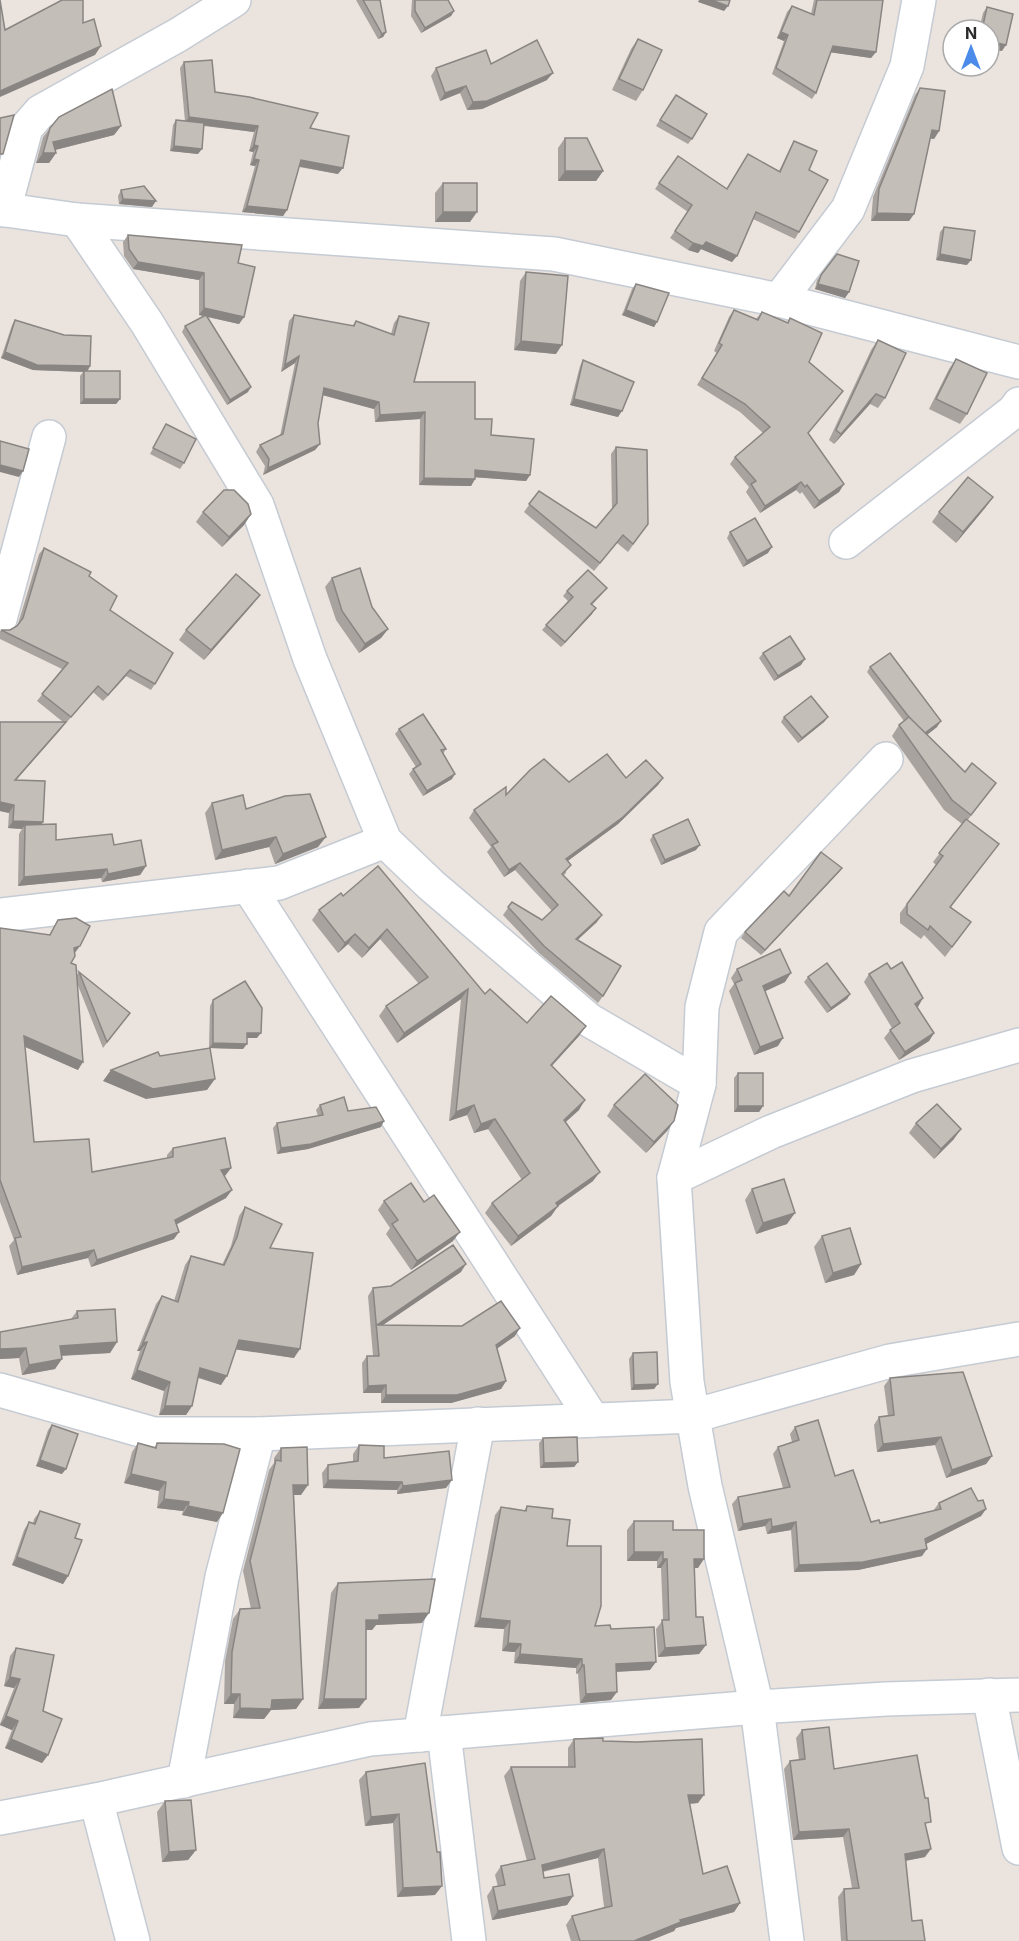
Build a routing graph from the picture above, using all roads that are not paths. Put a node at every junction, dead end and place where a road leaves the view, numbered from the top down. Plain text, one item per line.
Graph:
1 (919, 0) edge
2 (226, 2) edge
3 (2, 209) edge
4 (77, 220) junction
5 (778, 300) junction
6 (1019, 362) edge
7 (1019, 404) edge
8 (49, 438) dead end
9 (846, 542) dead end
10 (0, 619) edge
11 (886, 759) dead end
12 (385, 841) junction
13 (248, 886) junction
14 (0, 915) edge
15 (1019, 1045) edge
16 (699, 1084) junction
17 (674, 1178) junction
18 (1019, 1339) edge
19 (0, 1389) edge
20 (693, 1416) junction
21 (593, 1420) junction
22 (478, 1424) junction
23 (259, 1434) junction
24 (1004, 1695) edge
25 (757, 1707) junction
26 (432, 1734) junction
27 (184, 1781) junction
28 (96, 1800) junction
29 (0, 1818) edge
30 (1019, 1848) edge
31 (133, 1941) edge
32 (469, 1941) edge
33 (787, 1941) edge

1 - 5 street
2 - 3 street
3 - 4 street
4 - 5 street
4 - 12 street
5 - 6 street
7 - 9 street
8 - 10 street
11 - 16 street
12 - 13 street
12 - 16 street
13 - 14 street
13 - 21 street
15 - 17 street
16 - 17 street
17 - 20 street
18 - 20 street
19 - 23 street
20 - 21 street
20 - 25 street
21 - 22 street
22 - 23 street
22 - 26 street
23 - 27 street
24 - 25 street
24 - 30 street
25 - 26 street
25 - 33 street
26 - 27 street
26 - 32 street
27 - 28 street
28 - 29 street
28 - 31 street

